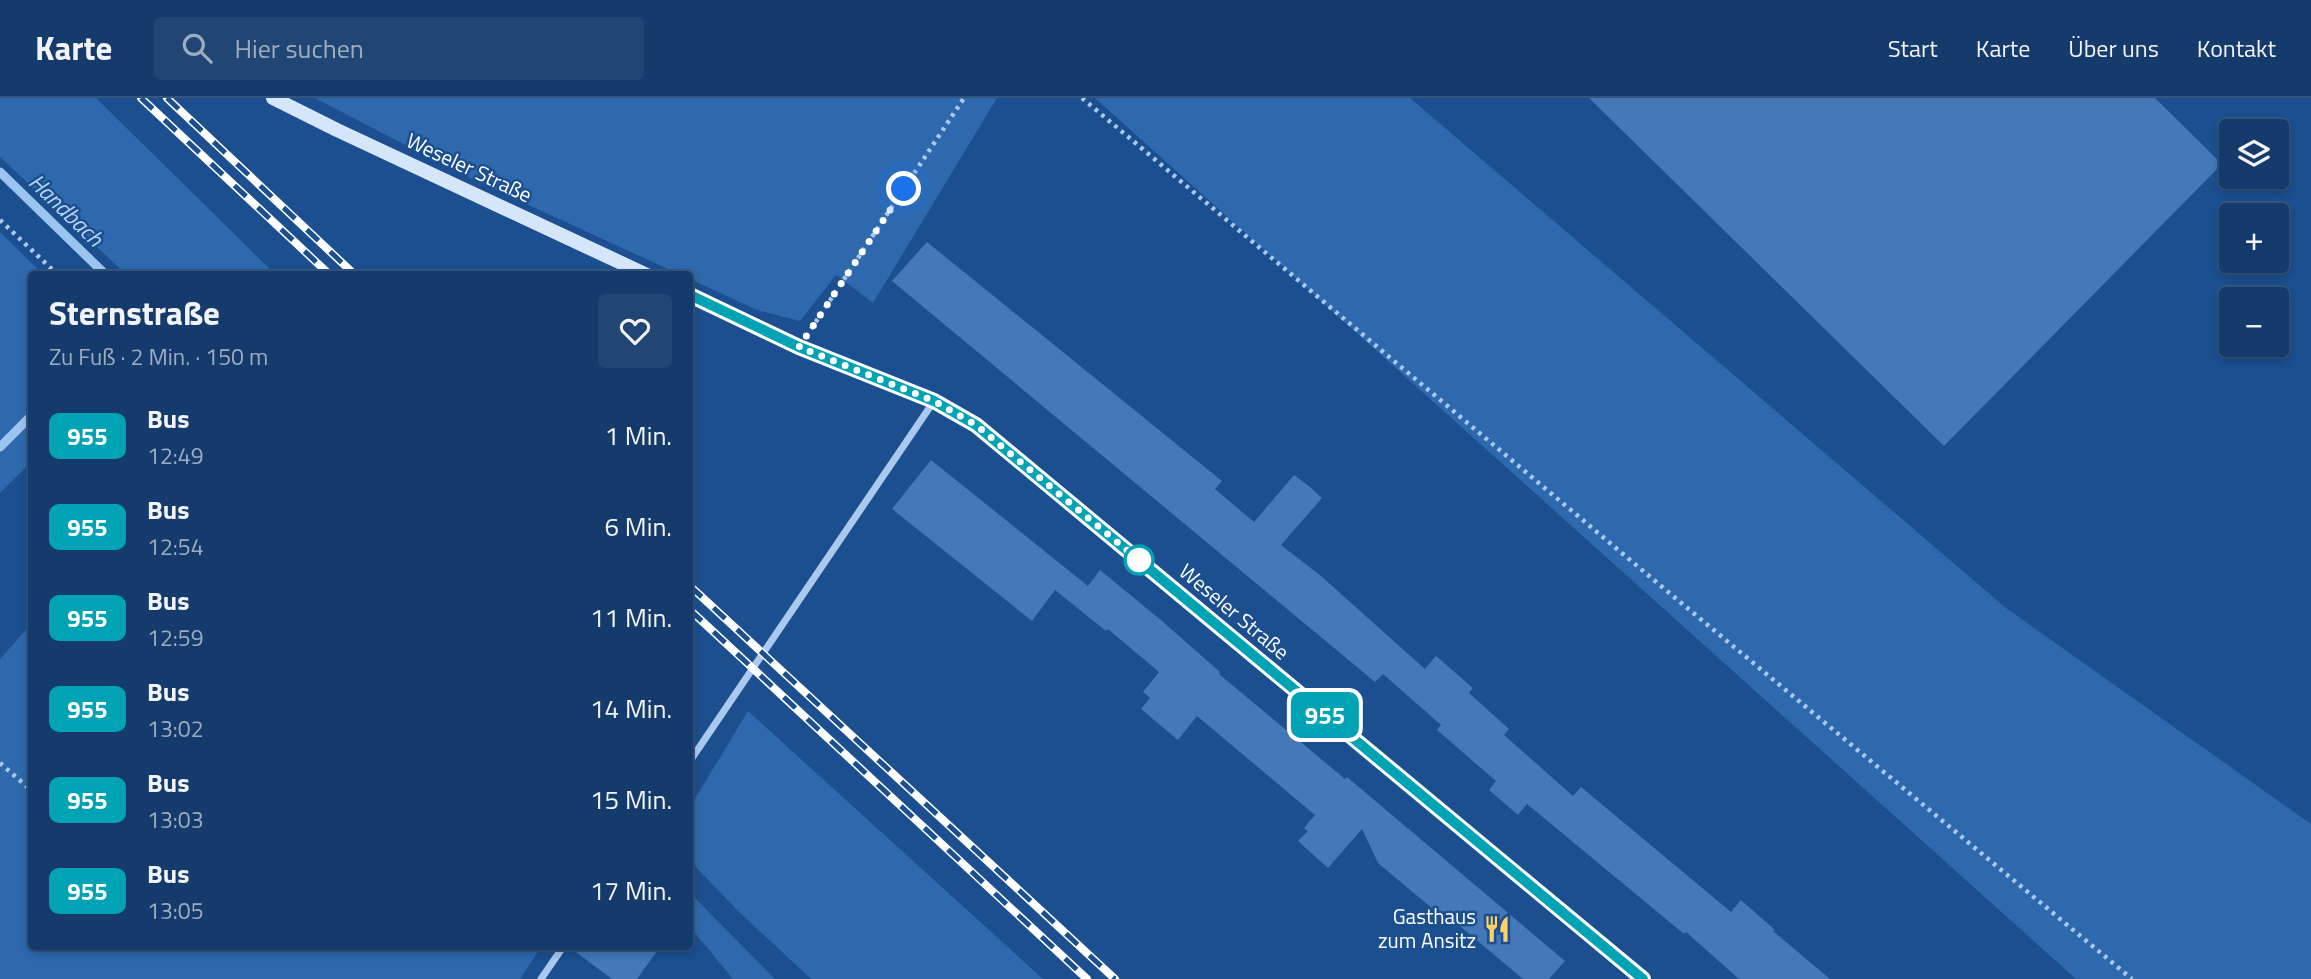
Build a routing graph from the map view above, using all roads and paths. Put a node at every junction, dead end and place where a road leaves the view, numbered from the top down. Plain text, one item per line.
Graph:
1 (273, 98) edge
2 (964, 98) edge
3 (1082, 98) edge
4 (0, 220) edge
5 (54, 271) edge
6 (638, 271) edge
7 (693, 296) edge
8 (799, 347) junction
9 (934, 401) junction
10 (693, 757) edge
11 (0, 763) edge
12 (28, 788) edge
13 (561, 950) edge
14 (541, 979) edge
15 (1643, 979) edge
16 (2132, 979) edge

1 - 6 main road, Weseler Straße
2 - 8 path
3 - 16 path
4 - 5 path
7 - 8 main road, Weseler Straße
8 - 9 main road, Weseler Straße
9 - 10 street
9 - 15 main road, Weseler Straße
11 - 12 path
13 - 14 street

